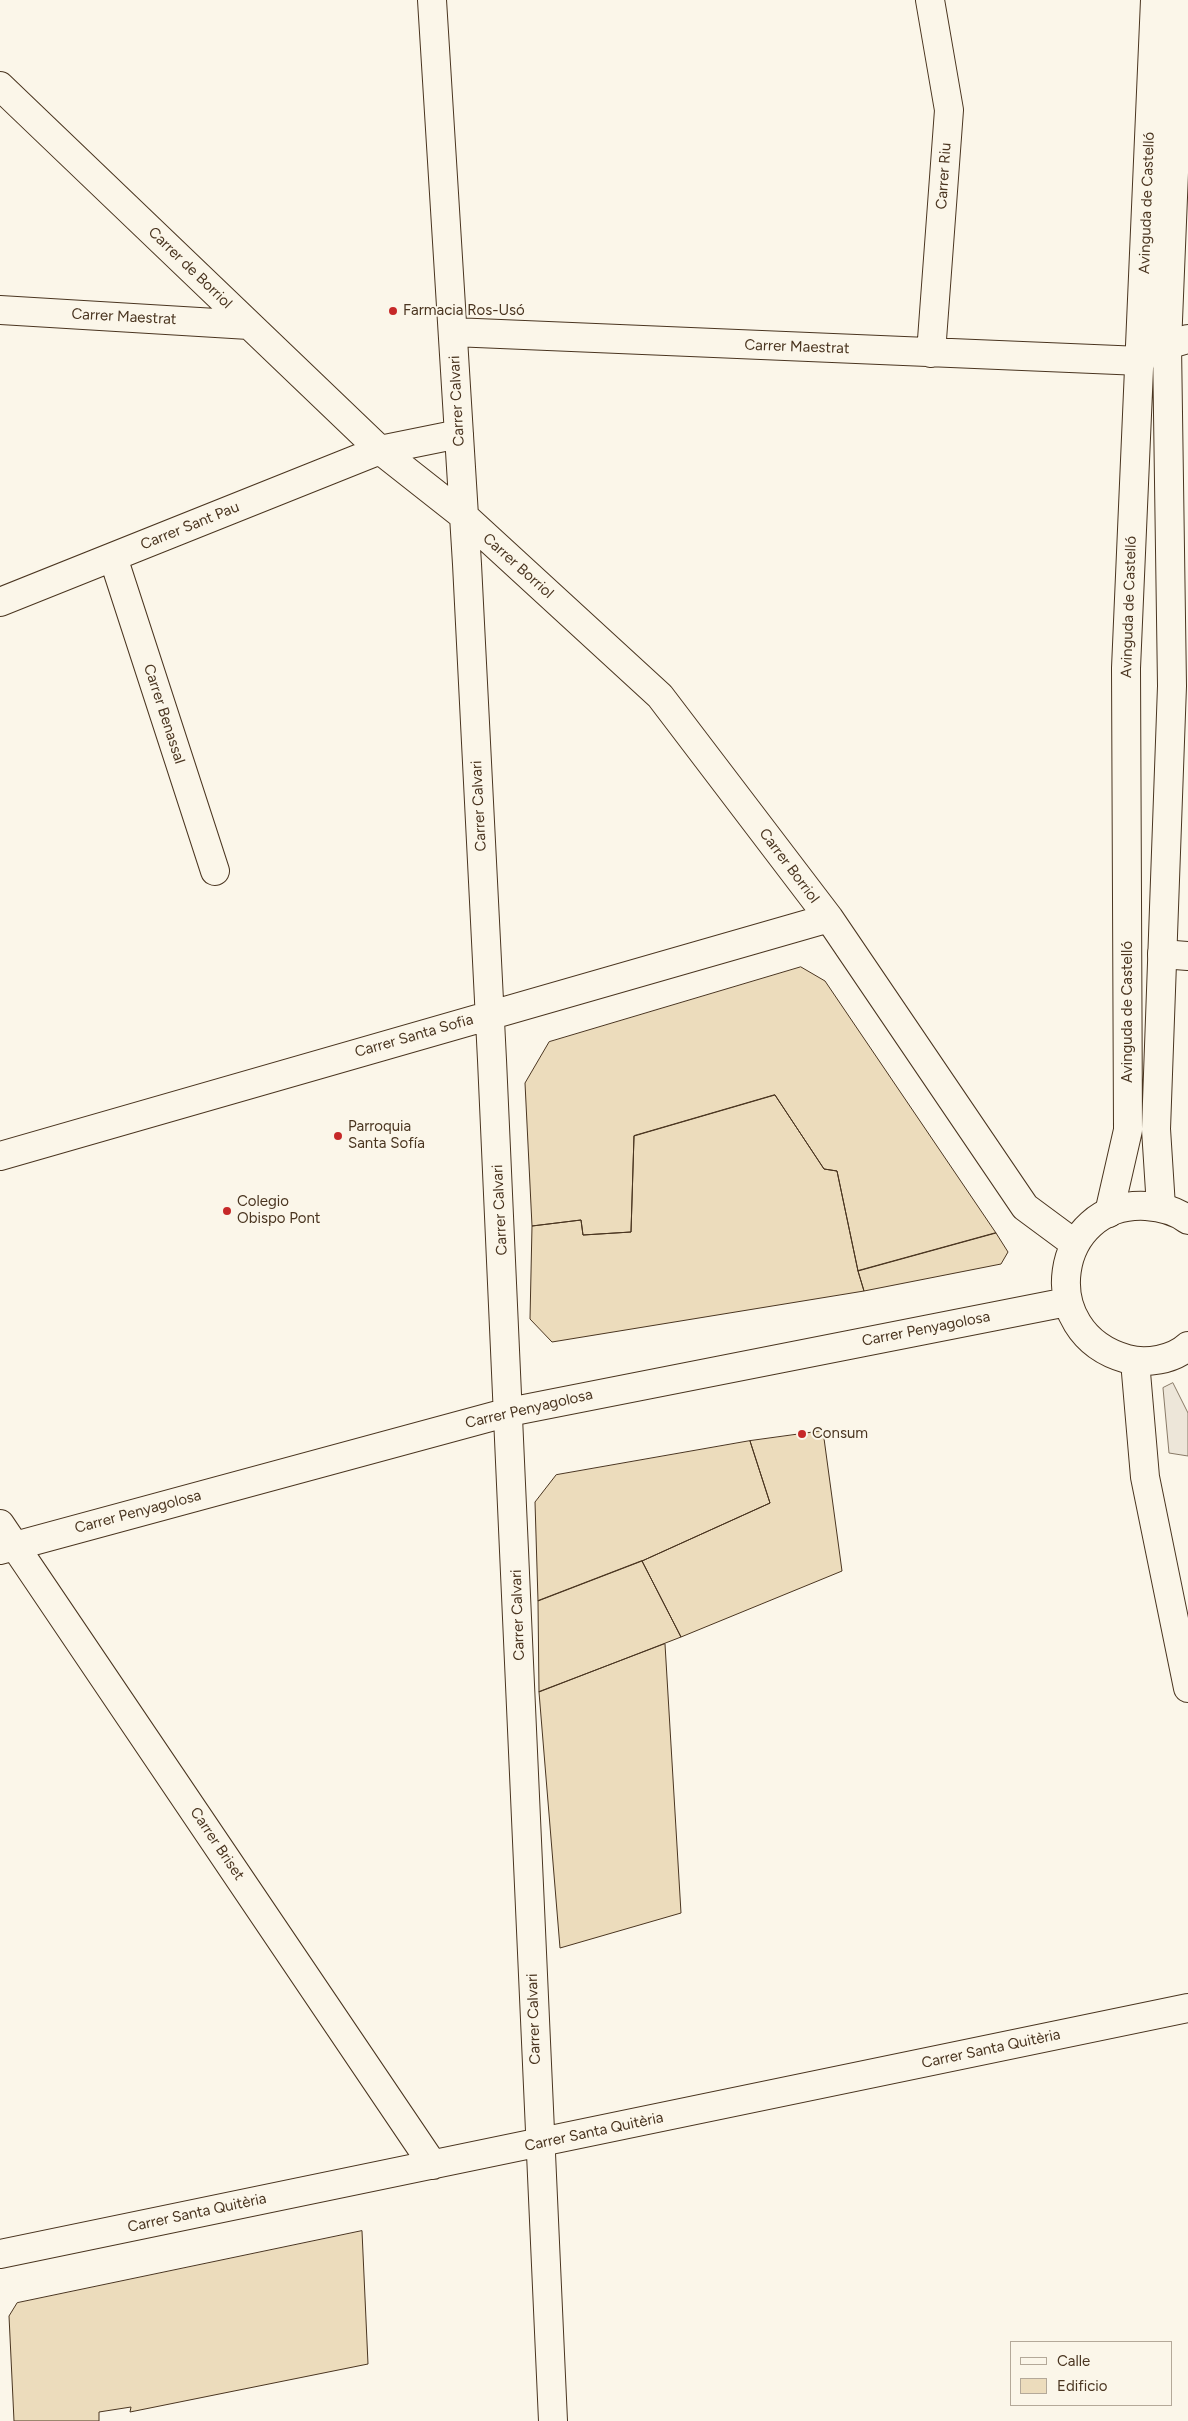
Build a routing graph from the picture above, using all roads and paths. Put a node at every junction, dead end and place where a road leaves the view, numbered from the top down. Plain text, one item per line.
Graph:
1 (432, 0) edge
2 (930, 0) edge
3 (1155, 0) edge
4 (1181, 0) edge
5 (0, 86) edge
6 (0, 310) edge
7 (249, 325) junction
8 (453, 332) junction
9 (1181, 345) edge
10 (931, 353) junction
11 (1141, 361) junction
12 (459, 434) junction
13 (380, 450) junction
14 (465, 517) junction
15 (113, 557) junction
16 (0, 602) edge
17 (215, 871) dead end
18 (829, 918) junction
19 (1175, 955) edge
20 (489, 1014) junction
21 (0, 1156) edge
22 (1161, 1207) junction
23 (1109, 1213) junction
24 (1188, 1220) edge
25 (1075, 1244) junction
26 (1067, 1302) junction
27 (1187, 1351) edge
28 (1135, 1361) junction
29 (509, 1412) junction
30 (5, 1540) edge
31 (1188, 1688) edge
32 (1188, 2008) edge
33 (539, 2144) junction
34 (433, 2165) junction
35 (0, 2254) edge
36 (553, 2421) edge

1 - 8 street, Carrer Calvari
2 - 10 street, Carrer Riu
3 - 11 street, Avinguda de Castelló
4 - 9 street, Avinguda de Castelló
5 - 7 street, Carrer de Borriol
6 - 7 street, Carrer Maestrat
7 - 13 street, Carrer de Borriol
8 - 10 street, Carrer Maestrat
8 - 12 street, Carrer Calvari
9 - 19 street, Avinguda de Castelló
10 - 11 street, Carrer Maestrat
11 - 23 street, Avinguda de Castelló
12 - 13 street
12 - 14 street, Carrer Calvari
13 - 14 street, Carrer de Borriol
13 - 15 street, Carrer Sant Pau
14 - 18 street, Carrer Borriol
14 - 20 street, Carrer Calvari
15 - 16 street, Carrer Sant Pau
15 - 17 street, Carrer Benassal
18 - 20 street, Carrer Santa Sofia
18 - 25 street, Carrer Borriol
19 - 22 street, Avinguda de Castelló
20 - 21 street, Carrer Santa Sofia
20 - 29 street, Carrer Calvari
22 - 23 street
22 - 24 street
23 - 25 street
25 - 26 street
26 - 28 street
26 - 29 street, Carrer Penyagolosa
27 - 28 street
28 - 31 street
29 - 30 street, Carrer Penyagolosa
29 - 33 street, Carrer Calvari
30 - 34 street, Carrer Briset
32 - 33 street, Carrer Santa Quitèria
33 - 34 street, Carrer Santa Quitèria
33 - 36 street, Carrer Calvari
34 - 35 street, Carrer Santa Quitèria

